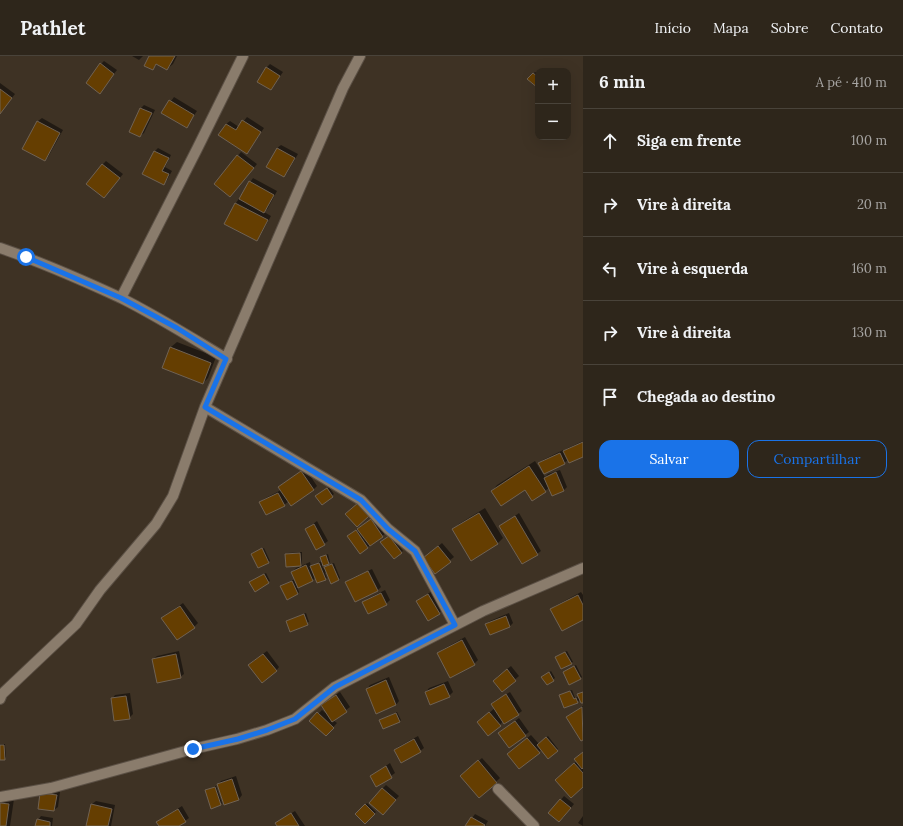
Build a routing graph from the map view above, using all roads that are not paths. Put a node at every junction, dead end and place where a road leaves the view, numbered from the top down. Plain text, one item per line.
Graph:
1 (243, 56) edge
2 (360, 56) edge
3 (0, 248) edge
4 (121, 298) junction
5 (226, 359) junction
6 (205, 407) junction
7 (583, 568) edge
8 (455, 625) junction
9 (0, 699) edge
10 (498, 789) dead end
11 (0, 796) edge
12 (534, 826) edge

1 - 4 street
2 - 5 street
3 - 4 street
4 - 5 street
5 - 6 street
6 - 8 street
6 - 9 street
7 - 8 street
8 - 11 street
10 - 12 street

